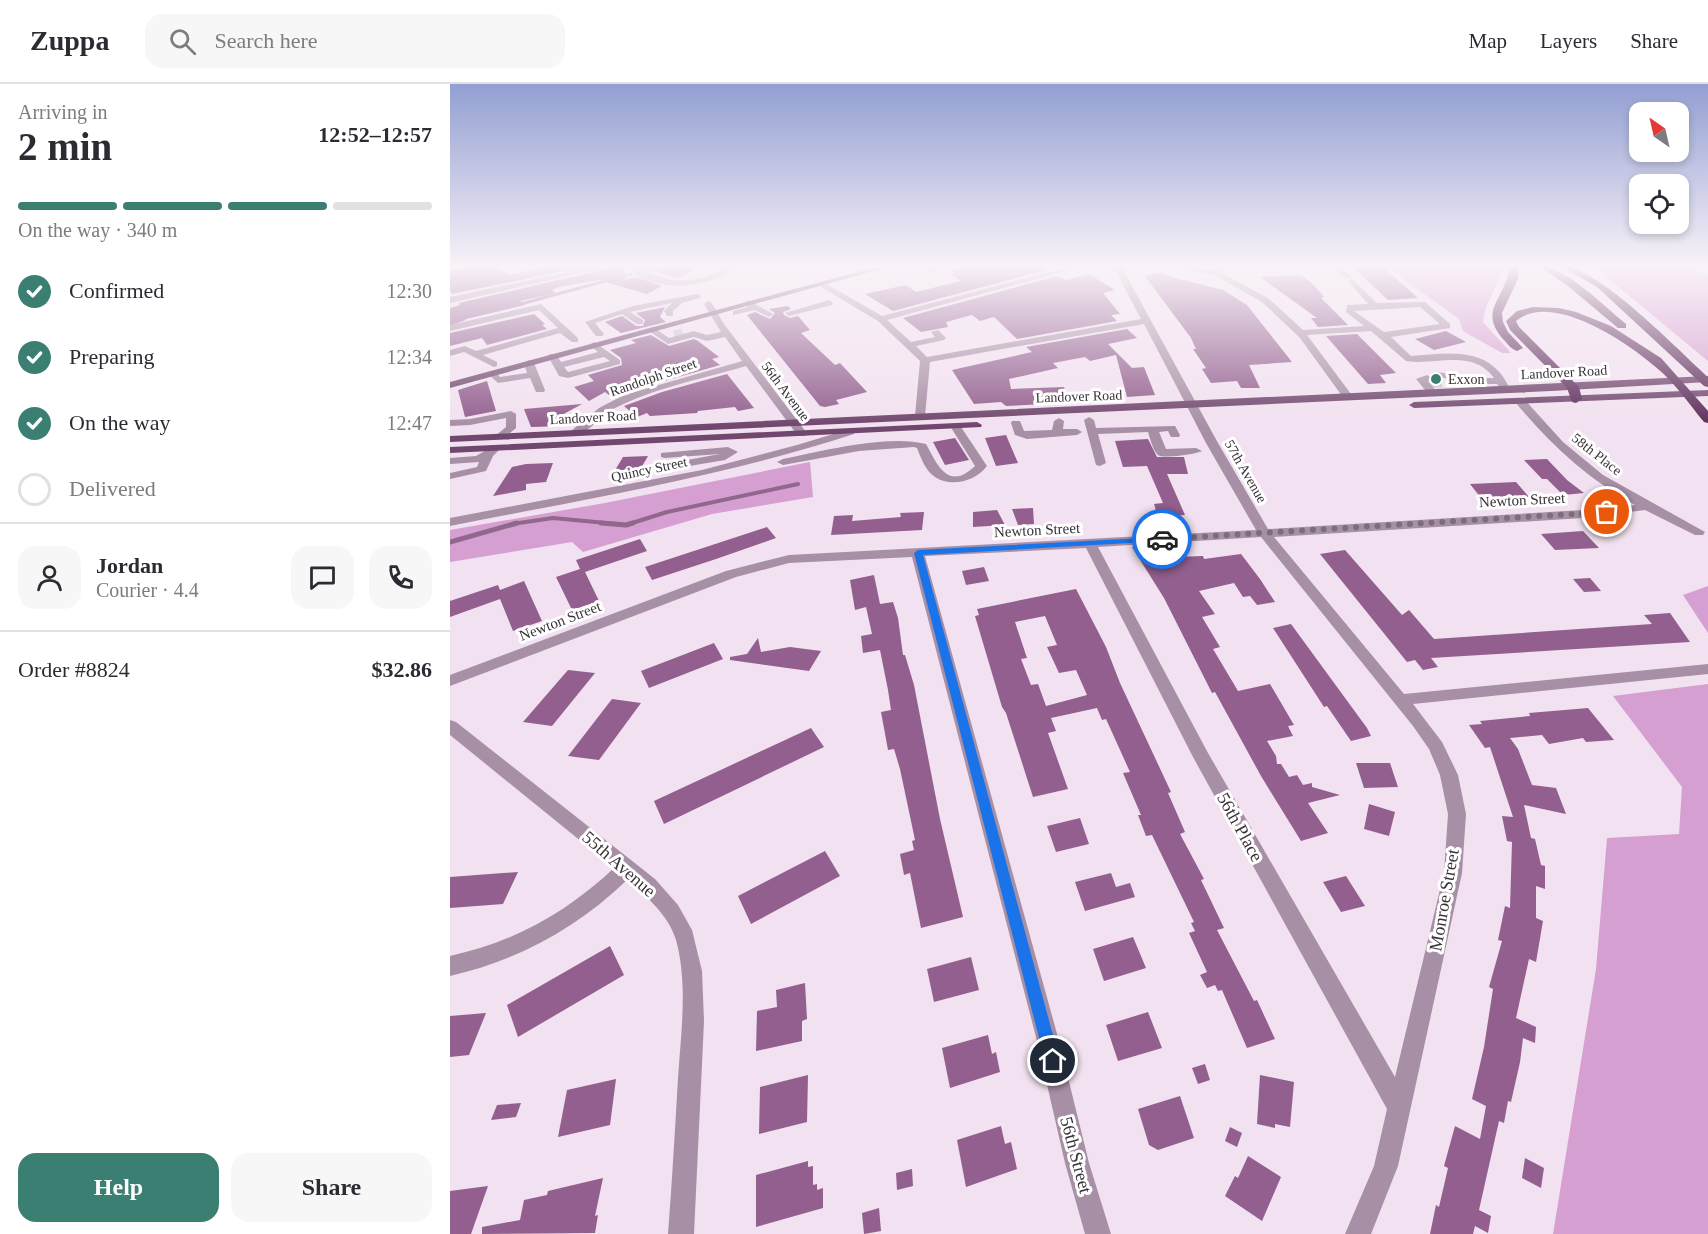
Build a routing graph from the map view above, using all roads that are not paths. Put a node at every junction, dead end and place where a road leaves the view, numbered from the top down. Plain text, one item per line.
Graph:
1 (881, 319) edge
2 (486, 320) edge
3 (554, 320) edge
4 (597, 320) edge
5 (633, 320) edge
6 (666, 320) edge
7 (677, 320) edge
8 (693, 320) edge
9 (718, 320) edge
10 (1287, 320) edge
11 (1360, 320) edge
12 (1440, 320) edge
13 (1496, 320) edge
14 (1512, 320) edge
15 (1593, 320) edge
16 (1614, 320) edge
17 (1639, 320) edge
18 (1147, 321) joint
19 (636, 323) joint
20 (720, 326) junction
21 (684, 327) junction
22 (450, 328) edge
23 (1371, 328) junction
24 (562, 330) junction
25 (610, 330) dead end
26 (656, 330) junction
27 (599, 333) junction
28 (1300, 333) junction
29 (727, 334) junction
30 (674, 335) tunnel mouth
31 (1383, 335) junction
32 (940, 338) dead end
33 (575, 340) junction
34 (594, 345) junction
35 (910, 345) junction
36 (450, 353) edge
37 (476, 354) junction
38 (553, 356) junction
39 (925, 360) junction
40 (748, 362) junction
41 (493, 368) junction
42 (531, 368) junction
43 (1669, 372) junction
44 (450, 376) edge
45 (1426, 378) dead end
46 (1705, 379) edge
47 (1499, 381) junction
48 (450, 385) edge
49 (1559, 388) junction
50 (540, 390) dead end
51 (1506, 390) junction
52 (1469, 392) junction
53 (1574, 393) junction
54 (1708, 393) edge
55 (1434, 394) junction
56 (1349, 398) junction
57 (1520, 401) junction
58 (1195, 411) junction
59 (920, 416) junction
60 (1708, 419) edge
61 (450, 423) edge
62 (794, 423) junction
63 (1016, 423) joint
64 (1157, 425) junction
65 (955, 426) junction
66 (1091, 426) junction
67 (1058, 427) junction
68 (850, 432) junction
69 (1077, 432) dead end
70 (575, 433) junction
71 (802, 434) junction
72 (1175, 435) dead end
73 (450, 439) edge
74 (673, 440) junction
75 (494, 447) junction
76 (450, 450) edge
77 (1196, 451) dead end
78 (665, 455) junction
79 (450, 461) edge
80 (1100, 463) dead end
81 (735, 466) junction
82 (660, 468) junction
83 (450, 476) edge
84 (656, 483) junction
85 (1647, 506) junction
86 (450, 522) edge
87 (1699, 532) dead end
88 (1264, 533) junction
89 (1090, 544) junction
90 (918, 553) junction
91 (1708, 669) edge
92 (450, 681) edge
93 (1400, 700) junction
94 (450, 726) edge
95 (627, 868) junction
96 (450, 966) edge
97 (1399, 1107) junction
98 (681, 1234) edge
99 (1098, 1234) edge
100 (1358, 1234) edge

1 - 35 street
2 - 22 street
3 - 24 street
4 - 27 street
5 - 19 street
6 - 21 main road
7 - 21 street
8 - 21 main road
9 - 20 street, 56th Avenue
10 - 28 street
11 - 23 street
12 - 31 street
13 - 49 highway
14 - 53 highway
15 - 43 highway
16 - 43 highway
17 - 46 highway
18 - 39 street
18 - 58 street, 57th Avenue
19 - 26 main road
20 - 21 street
20 - 29 street, 56th Avenue
21 - 26 main road
21 - 26 street
21 - 29 street
23 - 28 street
23 - 31 street
24 - 33 street
24 - 37 street
25 - 27 main road
26 - 30 street
26 - 34 main road
27 - 33 main road
28 - 56 street
29 - 40 street, 56th Avenue
31 - 47 street
32 - 35 street
33 - 41 main road
34 - 38 main road
34 - 38 street
35 - 39 street
36 - 37 street
37 - 41 street
38 - 42 main road
39 - 59 street
40 - 62 street, 56th Avenue
40 - 70 street, Randolph Street
41 - 42 street
41 - 44 main road
41 - 48 main road
42 - 50 street
43 - 60 highway
45 - 55 street
46 - 53 main road, Landover Road
47 - 51 street
47 - 52 street
49 - 51 main road, Landover Road
49 - 53 highway
51 - 52 main road, Landover Road
52 - 55 main road, Landover Road
53 - 54 main road, Landover Road
53 - 57 main road, Landover Road
55 - 56 main road, Landover Road
56 - 58 main road, Landover Road
57 - 58 main road, Landover Road
57 - 85 street, 58th Place
58 - 59 main road, Landover Road
58 - 64 main road, Landover Road
58 - 88 street, 57th Avenue
59 - 62 main road, Landover Road
61 - 75 street
62 - 70 main road, Landover Road
62 - 71 street, 56th Avenue
63 - 65 main road, Landover Road
63 - 67 street
64 - 66 street
64 - 72 street
64 - 77 street
65 - 68 main road, Landover Road
65 - 81 street
66 - 67 main road, Landover Road
66 - 80 street
67 - 69 street
68 - 71 main road, Landover Road
68 - 81 street, Quincy Street
70 - 75 main road, Landover Road
71 - 74 main road, Landover Road
73 - 75 main road, Landover Road
74 - 75 main road, Landover Road
74 - 78 street
75 - 76 main road, Landover Road
75 - 79 street
75 - 83 street
78 - 82 street
78 - 82 street
81 - 84 street, Quincy Street
82 - 84 street
84 - 86 street, Quincy Street
85 - 87 street, 58th Place
85 - 88 street, Newton Street
88 - 89 street, Newton Street
88 - 93 street, 57th Avenue
89 - 90 street, Newton Street
89 - 97 street, 56th Place
90 - 92 street, Newton Street
90 - 99 street, 56th Street
91 - 93 street
93 - 97 street, Monroe Street
94 - 95 street, 55th Avenue
95 - 96 street
95 - 98 street, 55th Avenue
97 - 100 street, Monroe Street

